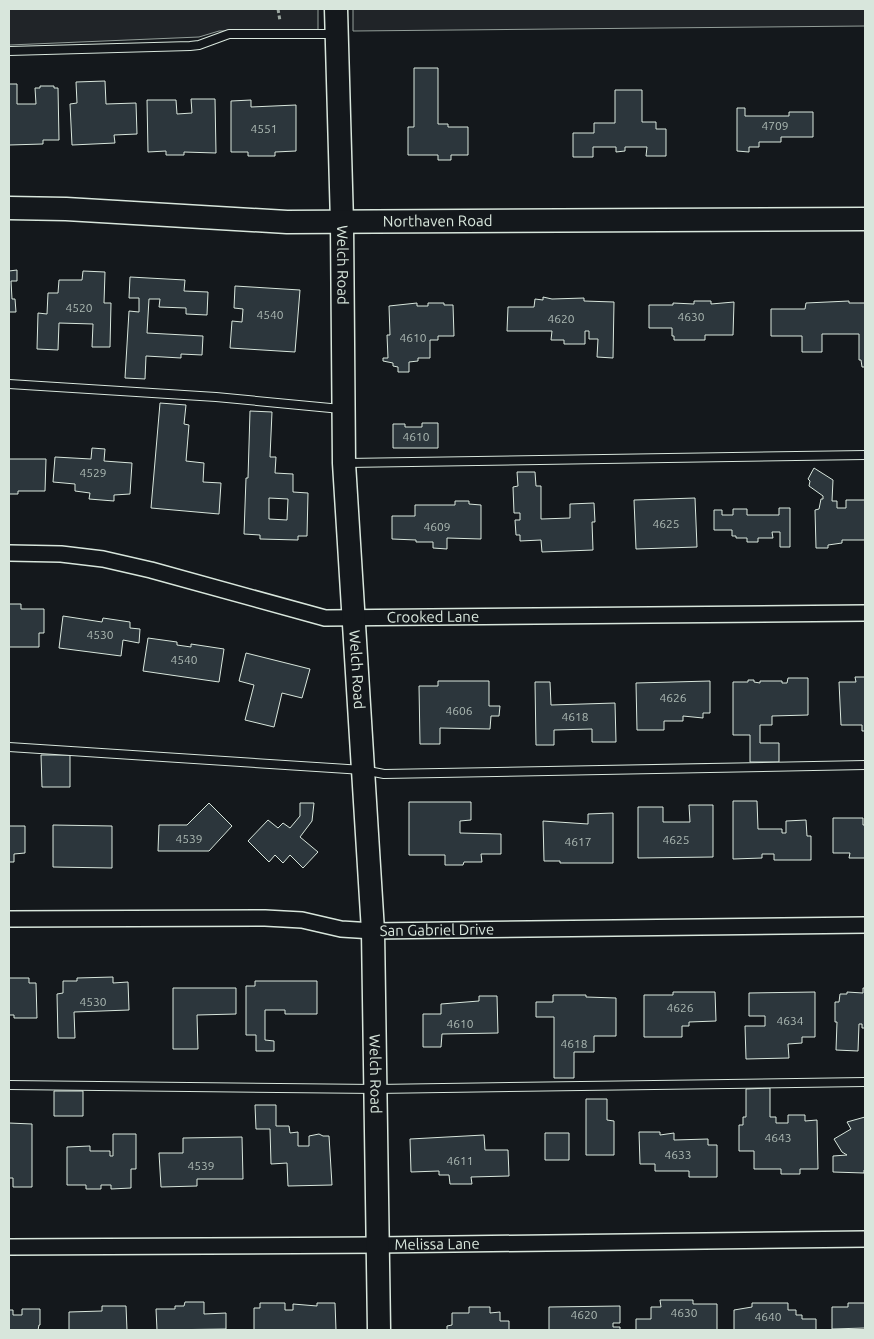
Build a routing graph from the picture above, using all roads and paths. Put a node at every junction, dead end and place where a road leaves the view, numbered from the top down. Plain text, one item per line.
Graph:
1 (278, 9) edge
2 (336, 9) edge
3 (280, 21) dead end
4 (336, 34) junction
5 (9, 51) edge
6 (9, 208) edge
7 (865, 219) edge
8 (342, 223) junction
9 (9, 384) edge
10 (343, 409) junction
11 (865, 455) edge
12 (344, 463) junction
13 (9, 553) edge
14 (865, 613) edge
15 (353, 618) junction
16 (9, 747) edge
17 (865, 766) edge
18 (363, 770) junction
19 (9, 919) edge
20 (865, 925) edge
21 (374, 932) junction
22 (865, 1082) edge
23 (9, 1085) edge
24 (376, 1089) junction
25 (865, 1239) edge
26 (378, 1245) junction
27 (9, 1247) edge
28 (379, 1330) edge

1 - 3 path
2 - 4 street, Welch Road
4 - 5 lane
4 - 8 street, Welch Road
6 - 8 street, Northaven Road
7 - 8 street, Northaven Road
8 - 10 street, Welch Road
9 - 10 lane
10 - 12 street, Welch Road
11 - 12 lane
12 - 15 street, Welch Road
13 - 15 street, Crooked Lane
14 - 15 street, Crooked Lane
15 - 18 street, Welch Road
16 - 18 lane
17 - 18 lane
18 - 21 street, Welch Road
19 - 21 street, San Gabriel Drive
20 - 21 street, San Gabriel Drive
21 - 24 street, Welch Road
22 - 24 lane
23 - 24 lane
24 - 26 street, Welch Road
25 - 26 street, Melissa Lane
26 - 27 street, Melissa Lane
26 - 28 street, Welch Road

